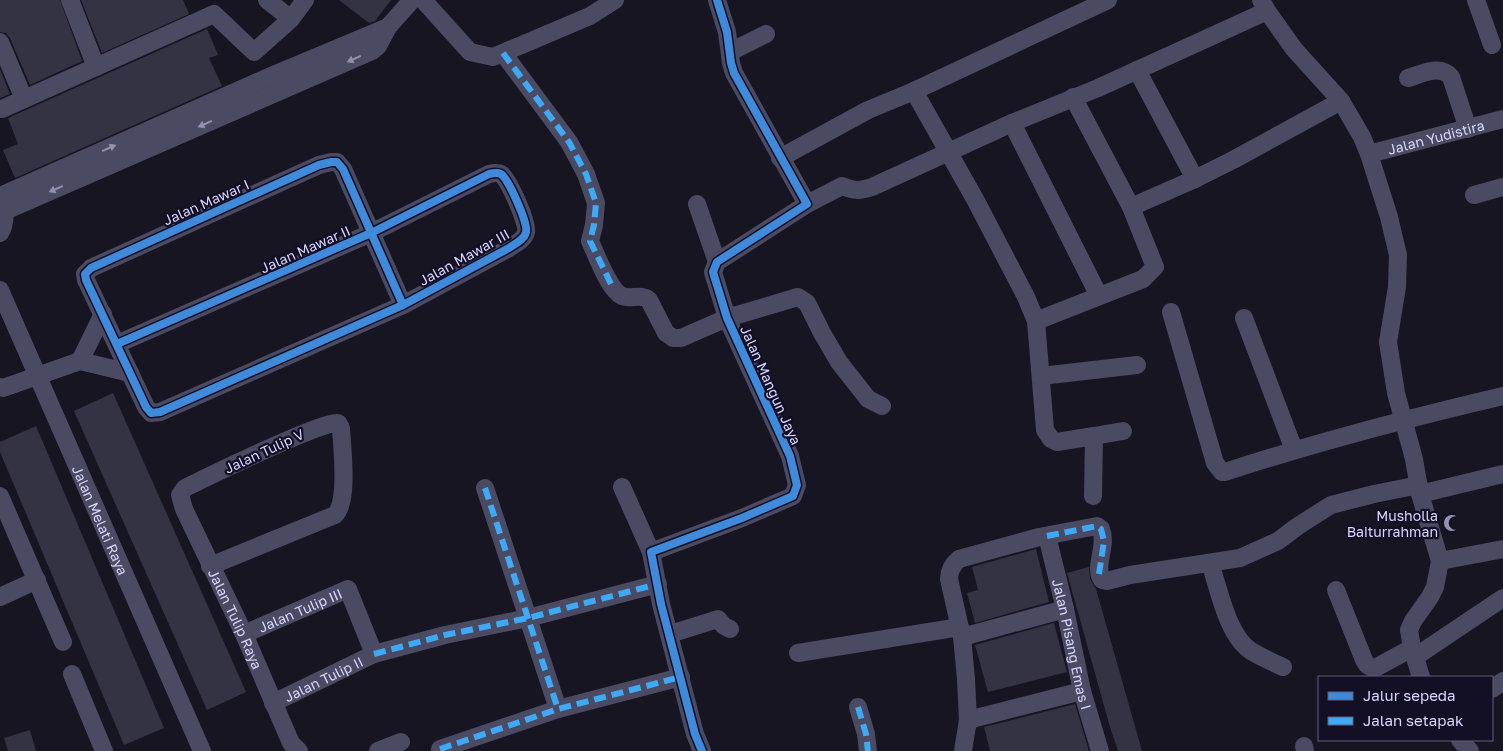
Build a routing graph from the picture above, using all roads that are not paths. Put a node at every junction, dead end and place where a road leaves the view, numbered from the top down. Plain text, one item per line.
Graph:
1 (70, 0) edge
2 (267, 0) edge
3 (305, 0) edge
4 (412, 0) edge
5 (423, 0) edge
6 (616, 0) edge
7 (717, 0) edge
8 (1108, 0) edge
9 (1476, 0) edge
10 (1264, 5) edge
11 (211, 7) edge
12 (291, 19) junction
13 (388, 27) junction
14 (766, 34) dead end
15 (0, 42) edge
16 (1492, 45) dead end
17 (254, 52) junction
18 (730, 52) junction
19 (503, 53) junction
20 (96, 67) junction
21 (1137, 70) junction
22 (271, 76) junction
23 (1408, 78) dead end
24 (914, 91) junction
25 (1072, 97) junction
26 (24, 99) junction
27 (1341, 101) junction
28 (2, 109) dead end
29 (1503, 119) edge
30 (1012, 123) junction
31 (1468, 129) junction
32 (948, 151) junction
33 (1369, 154) junction
34 (780, 158) junction
35 (500, 174) joint
36 (1195, 179) junction
37 (1503, 187) edge
38 (1474, 195) dead end
39 (2, 201) edge
40 (697, 204) dead end
41 (807, 204) junction
42 (1131, 207) junction
43 (0, 233) edge
44 (371, 234) junction
45 (717, 262) junction
46 (0, 290) edge
47 (1099, 296) junction
48 (403, 305) junction
49 (1171, 312) dead end
50 (103, 314) junction
51 (727, 318) junction
52 (1244, 318) dead end
53 (1036, 321) junction
54 (117, 344) junction
55 (80, 361) junction
56 (1137, 365) dead end
57 (130, 373) junction
58 (1042, 376) junction
59 (37, 377) junction
60 (1, 391) edge
61 (1503, 396) edge
62 (882, 406) dead end
63 (1403, 420) junction
64 (1122, 431) dead end
65 (1094, 436) junction
66 (1294, 450) junction
67 (1503, 474) edge
68 (622, 487) dead end
69 (185, 488) joint
70 (485, 488) dead end
71 (1420, 490) junction
72 (0, 496) edge
73 (1093, 496) dead end
74 (5, 522) edge
75 (1047, 536) junction
76 (1503, 549) edge
77 (651, 552) junction
78 (1440, 561) junction
79 (1210, 563) junction
80 (210, 566) junction
81 (37, 580) junction
82 (658, 584) junction
83 (1336, 590) dead end
84 (0, 597) edge
85 (1503, 598) edge
86 (1065, 609) junction
87 (528, 618) junction
88 (730, 629) dead end
89 (961, 632) junction
90 (244, 634) junction
91 (670, 634) junction
92 (63, 642) dead end
93 (1414, 652) junction
94 (798, 653) dead end
95 (374, 654) junction
96 (1283, 667) dead end
97 (72, 674) dead end
98 (1422, 676) edge
99 (681, 677) junction
100 (1082, 691) junction
101 (273, 704) junction
102 (858, 707) dead end
103 (558, 710) junction
104 (968, 720) junction
105 (1461, 741) edge
106 (400, 742) dead end
107 (440, 749) dead end
108 (104, 751) edge
109 (202, 751) edge
110 (299, 751) edge
111 (378, 751) edge
112 (702, 751) edge
113 (868, 751) edge
114 (963, 751) edge
115 (1100, 751) edge
116 (1470, 751) edge

1 - 20 street
2 - 12 street
3 - 12 street
4 - 13 street
5 - 19 street
6 - 19 street
7 - 18 street
8 - 24 street
9 - 16 street
10 - 21 street
10 - 27 street
11 - 17 street
11 - 20 street
12 - 17 street
13 - 22 street
13 -> 39 street
14 - 18 street
15 - 26 street
17 - 22 street
18 - 34 street
19 - 51 street
20 - 26 street
21 - 25 street
21 - 36 street
39 -> 22 street
23 - 31 street
24 - 32 street
24 - 34 street
25 - 30 street
25 - 42 street
26 - 28 street
27 - 33 street
27 - 36 street
29 - 31 street, Jalan Yudistira
30 - 32 street
30 - 47 street
31 - 33 street, Jalan Yudistira
32 - 41 street
32 - 53 street
33 - 63 street
34 - 41 street
35 - 44 street, Jalan Mawar II
35 - 48 street, Jalan Mawar III
36 - 42 street
37 - 38 street
39 - 43 street
40 - 45 street, Jalan Mangun Jaya
41 - 45 street
42 - 47 street
44 - 48 street
44 - 50 street, Jalan Mawar I
44 - 54 street, Jalan Mawar II
45 - 51 street, Jalan Mangun Jaya
46 - 59 street, Jalan Melati Raya
47 - 53 street
48 - 57 street, Jalan Mawar III
49 - 66 street
50 - 54 street, Jalan Mawar I
50 - 55 street
51 - 62 street
51 - 77 street, Jalan Mangun Jaya
52 - 66 street
53 - 58 street
54 - 57 street, Jalan Mawar I
55 - 57 street
55 - 59 street
56 - 58 street
58 - 65 street
59 - 60 street
59 - 109 street, Jalan Melati Raya
61 - 63 street
63 - 66 street
63 - 71 street
64 - 65 street
65 - 73 street
67 - 71 street
68 - 77 street
69 - 80 street, Jalan Tulip Raya
69 - 80 street, Jalan Tulip V
70 - 87 street
71 - 78 street
71 - 79 street
72 - 74 street
74 - 81 street
75 - 79 street
75 - 86 street, Jalan Pisang Emas I
75 - 89 street
76 - 78 street
77 - 82 street
78 - 93 street
79 - 96 street
80 - 90 street, Jalan Tulip Raya
81 - 84 street
81 - 92 street
82 - 87 street, Jalan Tulip II
82 - 91 street
83 - 93 street
85 - 93 street
86 - 89 street
86 - 100 street, Jalan Pisang Emas I
87 - 95 street, Jalan Tulip II
87 - 103 street
88 - 91 street
89 - 94 street
89 - 104 street
90 - 95 street, Jalan Tulip III
90 - 101 street, Jalan Tulip Raya
91 - 99 street
93 - 98 street
95 - 101 street, Jalan Tulip II
97 - 108 street
99 - 103 street
99 - 112 street
100 - 104 street
100 - 115 street, Jalan Pisang Emas I
101 - 110 street, Jalan Tulip Raya
102 - 113 street
103 - 107 street
104 - 114 street
105 - 116 street
106 - 111 street

